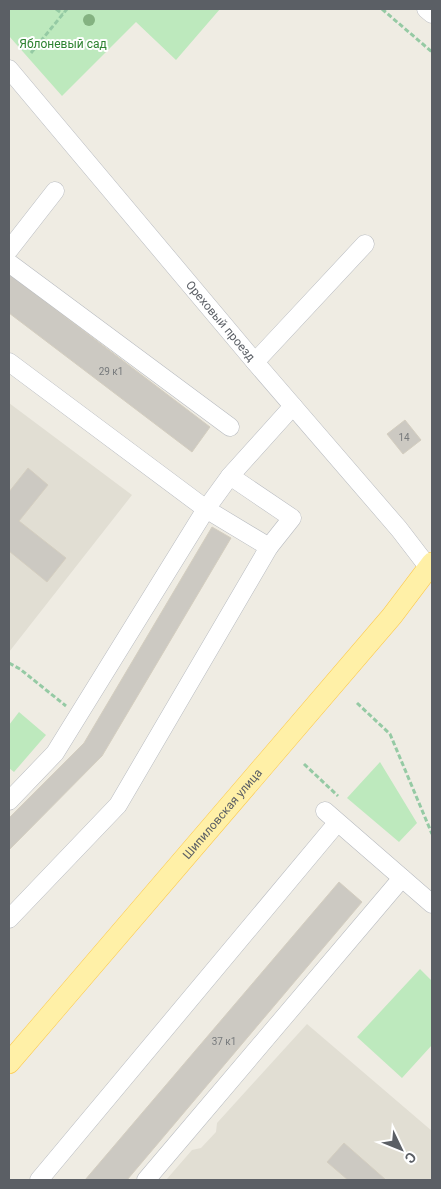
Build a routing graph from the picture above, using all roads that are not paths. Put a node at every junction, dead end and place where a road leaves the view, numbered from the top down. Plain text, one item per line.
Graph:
1 (426, 9) edge
2 (432, 14) edge
3 (9, 69) edge
4 (55, 191) dead end
5 (365, 244) dead end
6 (9, 250) edge
7 (9, 263) edge
8 (9, 362) edge
9 (255, 362) junction
10 (293, 406) junction
11 (230, 427) dead end
12 (230, 476) junction
13 (206, 509) junction
14 (269, 547) junction
15 (431, 568) edge
16 (9, 801) edge
17 (402, 878) junction
18 (432, 904) edge
19 (9, 919) edge
20 (9, 1063) edge
21 (39, 1180) edge
22 (146, 1180) edge

1 - 2 street
3 - 9 street, Ореховый проезд
4 - 6 street
5 - 9 street
7 - 11 street
8 - 13 street
9 - 10 street, Ореховый проезд
10 - 12 street
10 - 15 street, Ореховый проезд
12 - 13 street
12 - 14 street
13 - 14 street
13 - 16 street
14 - 19 street
15 - 20 main road, Шипиловская улица
17 - 18 street
17 - 21 street
17 - 22 street

